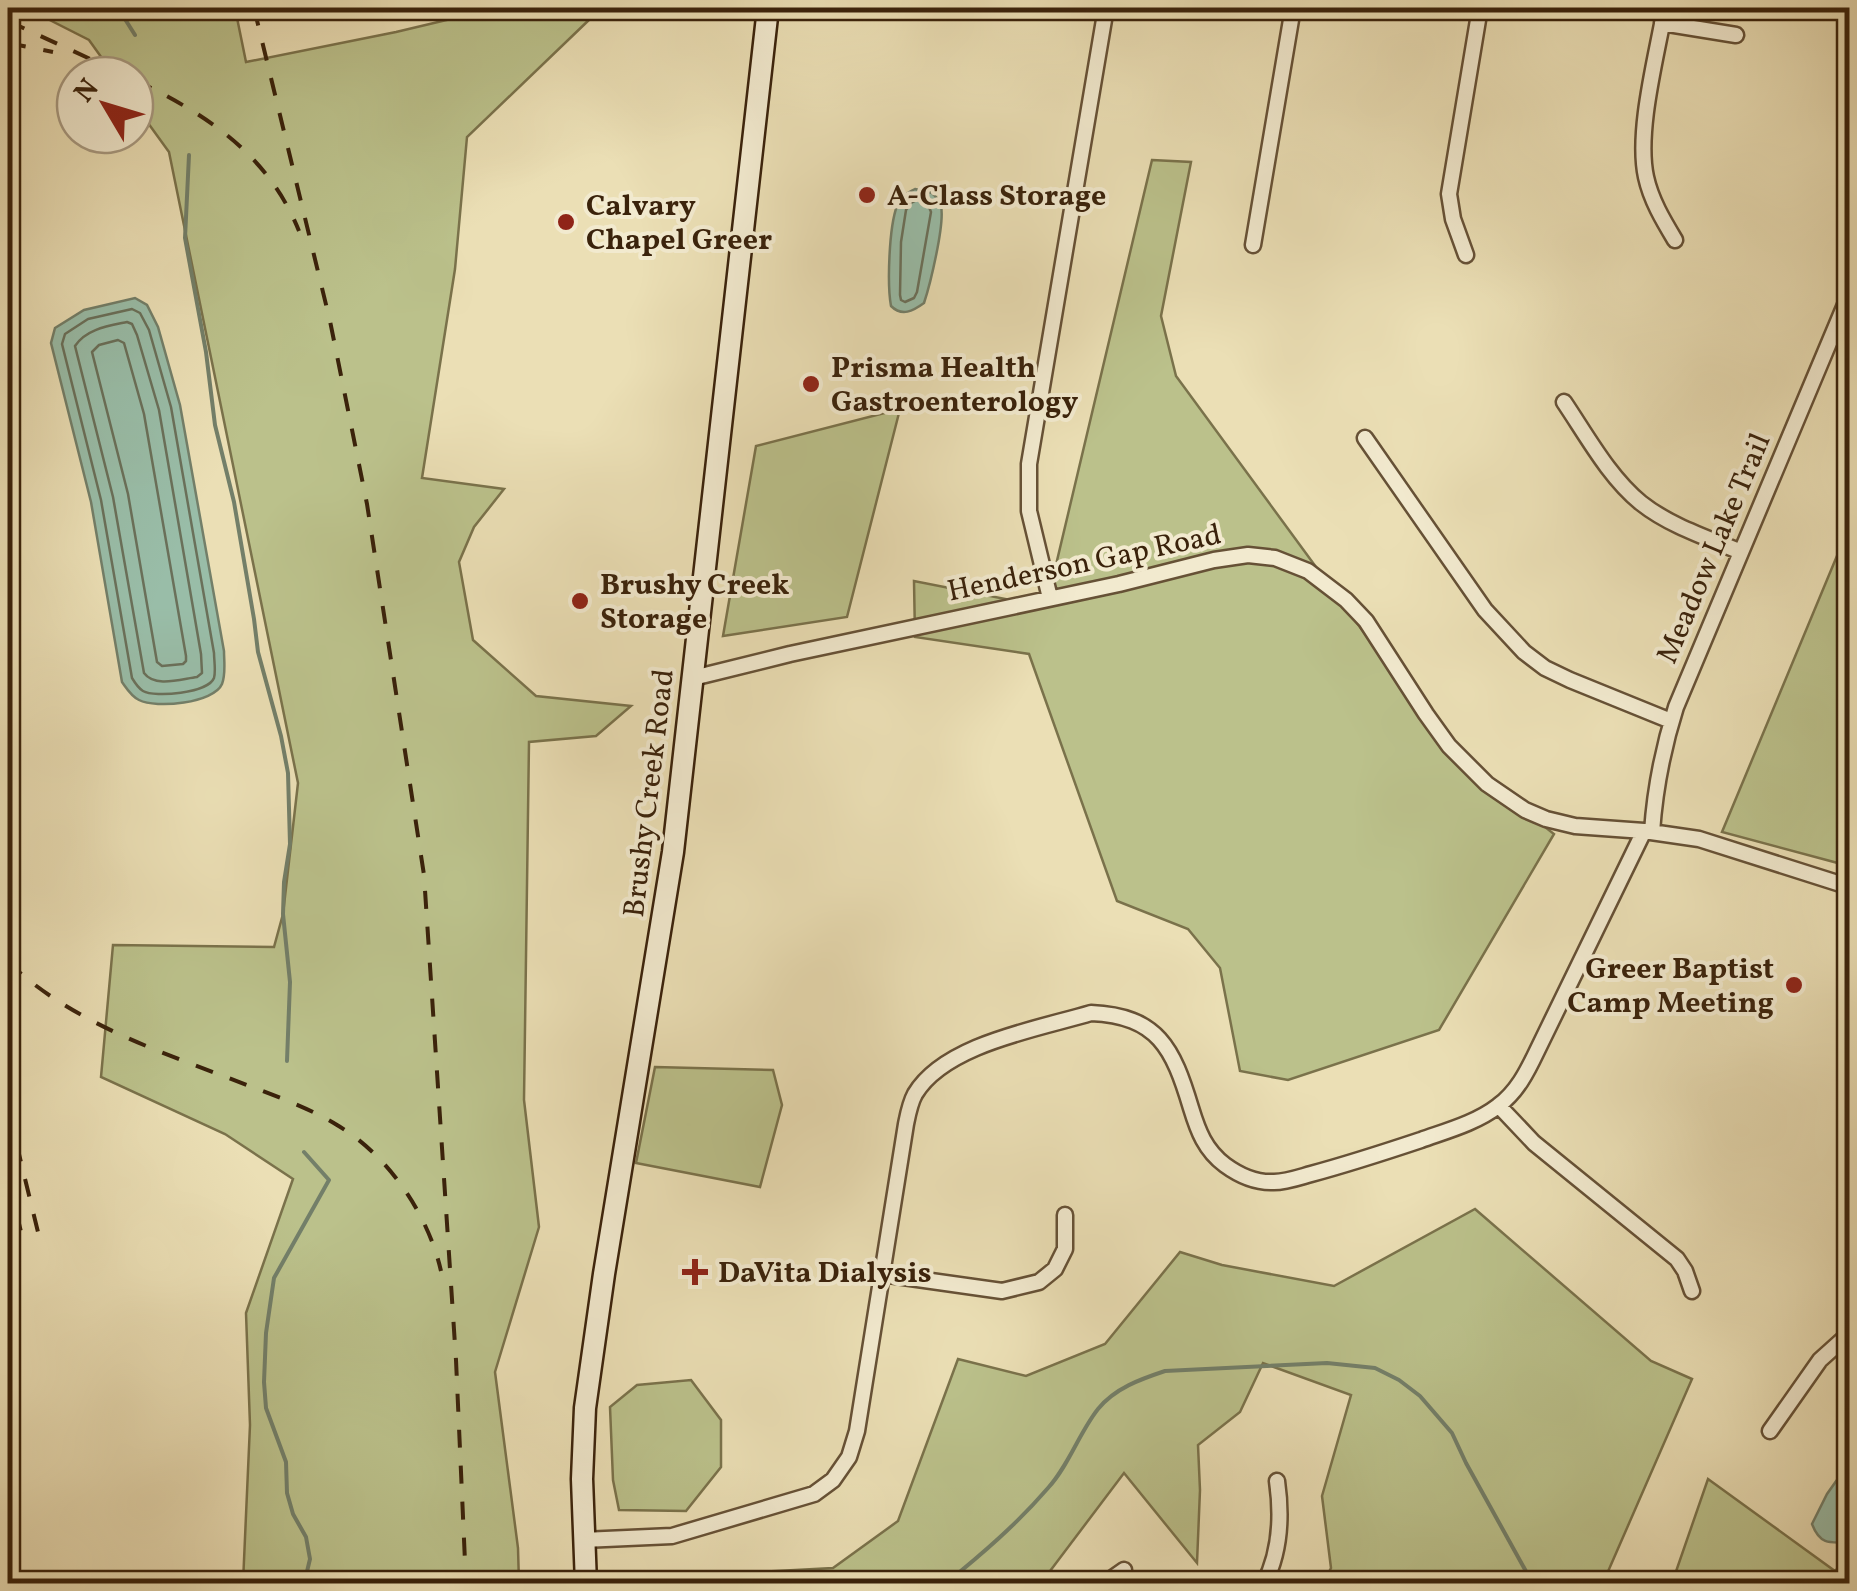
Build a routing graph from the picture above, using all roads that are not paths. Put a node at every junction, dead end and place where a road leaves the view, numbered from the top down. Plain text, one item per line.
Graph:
1 (768, 8) edge
2 (1106, 8) edge
3 (1293, 8) edge
4 (1480, 8) edge
5 (1663, 15) edge
6 (1736, 34) dead end
7 (1675, 240) dead end
8 (1252, 245) dead end
9 (1466, 255) dead end
10 (1850, 293) edge
11 (1564, 402) dead end
12 (1365, 438) dead end
13 (1741, 552) junction
14 (1050, 598) junction
15 (694, 678) junction
16 (1671, 722) junction
17 (1648, 831) junction
18 (1850, 887) edge
19 (1499, 1106) junction
20 (1065, 1215) dead end
21 (882, 1274) junction
22 (1692, 1291) dead end
23 (1850, 1332) edge
24 (1770, 1432) dead end
25 (1277, 1480) dead end
26 (583, 1540) junction
27 (1124, 1570) dead end
28 (586, 1584) edge
29 (1104, 1584) edge
30 (1264, 1584) edge

1 - 15 main road, Brushy Creek Road
2 - 14 street
3 - 8 street
4 - 9 street
5 - 6 street
5 - 7 street
10 - 13 street, Meadow Lake Trail
11 - 13 street
12 - 16 street
13 - 16 street, Meadow Lake Trail
14 - 15 street, Henderson Gap Road
14 - 17 street, Henderson Gap Road
15 - 26 main road, Brushy Creek Road
16 - 17 street, Meadow Lake Trail
17 - 18 street, Henderson Gap Road
17 - 19 street
19 - 21 street
19 - 22 street
20 - 21 street
21 - 26 street
23 - 24 street
25 - 30 street
26 - 28 main road, Brushy Creek Road
27 - 29 street

